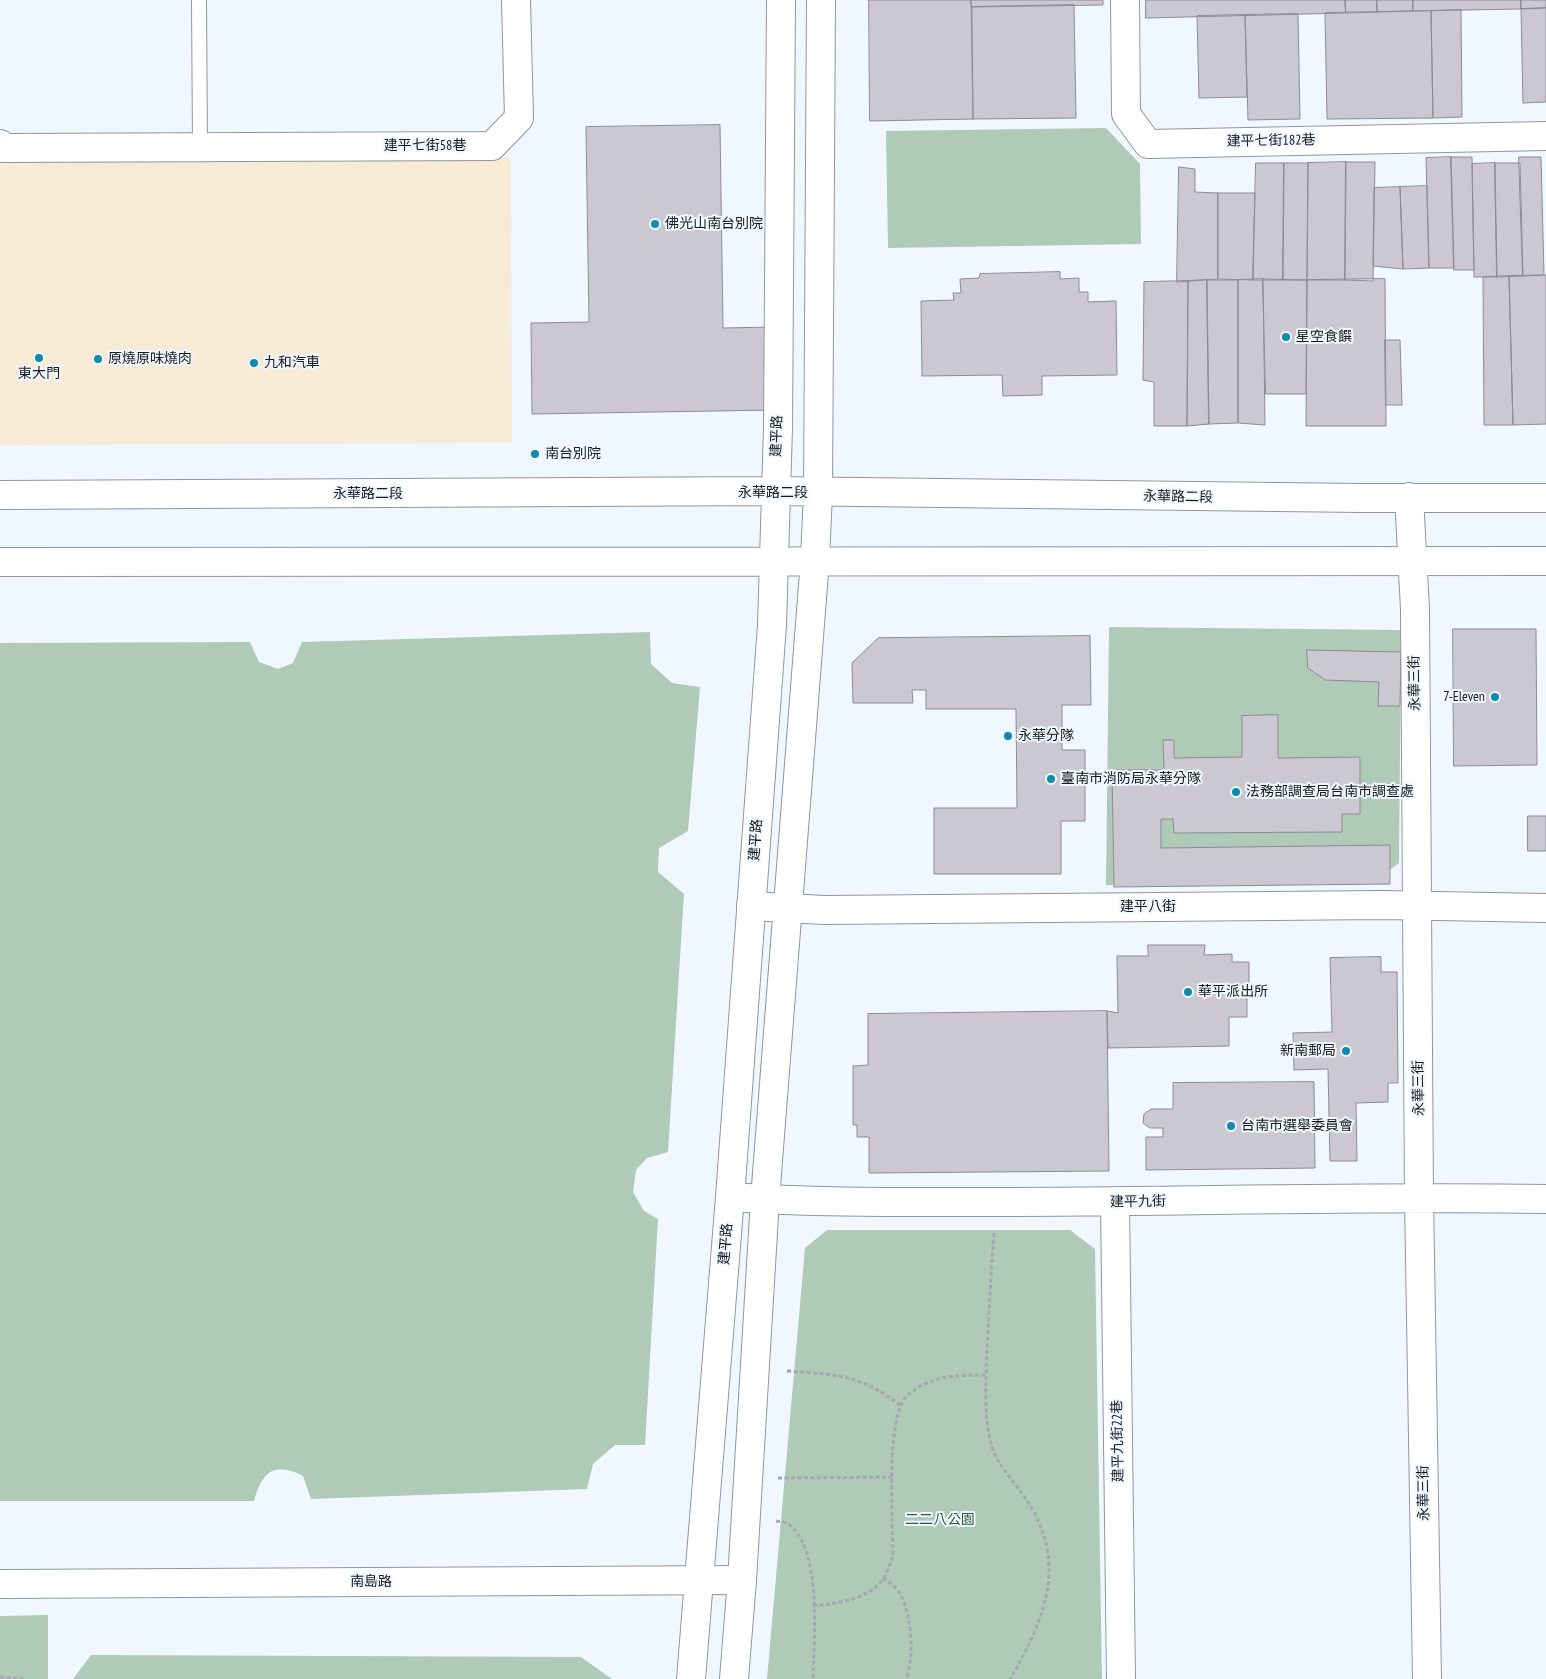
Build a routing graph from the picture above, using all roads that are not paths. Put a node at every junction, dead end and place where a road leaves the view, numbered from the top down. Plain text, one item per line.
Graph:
1 (199, 0) edge
2 (516, 0) edge
3 (781, 0) edge
4 (821, 0) edge
5 (1125, 0) edge
6 (1546, 136) edge
7 (0, 144) edge
8 (200, 147) junction
9 (775, 492) junction
10 (818, 493) junction
11 (0, 495) edge
12 (1409, 498) junction
13 (1546, 498) edge
14 (773, 560) junction
15 (815, 560) junction
16 (1546, 561) edge
17 (0, 562) edge
18 (1412, 562) junction
19 (751, 906) junction
20 (1418, 906) junction
21 (1546, 908) edge
22 (787, 909) junction
23 (730, 1197) junction
24 (1419, 1198) junction
25 (765, 1199) junction
26 (1546, 1199) edge
27 (1115, 1202) junction
28 (700, 1580) junction
29 (742, 1580) junction
30 (0, 1584) edge
31 (691, 1679) edge
32 (734, 1679) edge
33 (1121, 1679) edge
34 (1427, 1679) edge

1 - 8 lane
2 - 8 street, 建平七街58巷
3 - 9 street, 建平路
4 - 10 street
5 - 6 street, 建平七街182巷
7 - 8 street, 建平七街58巷
9 - 10 street, 永華路二段
9 - 11 street, 永華路二段
9 - 14 street, 建平路
10 - 12 street, 永華路二段
10 - 15 street
12 - 13 street, 永華路二段
12 - 18 street, 永華三街
14 - 15 street
14 - 17 street
14 - 19 street, 建平路
15 - 18 street
15 - 22 street
16 - 18 street
18 - 20 street, 永華三街
19 - 22 street, 建平八街
19 - 23 street, 建平路
20 - 21 street, 建平八街
20 - 22 street, 建平八街
20 - 24 street, 永華三街
22 - 25 street
23 - 25 street, 建平九街
23 - 28 street, 建平路
24 - 26 street, 建平九街
24 - 27 street, 建平九街
24 - 34 street, 永華三街
25 - 27 street, 建平九街
25 - 29 street
27 - 33 street, 建平九街22巷
28 - 29 street, 南島路
28 - 30 street, 南島路
28 - 31 street, 建平路
29 - 32 street

